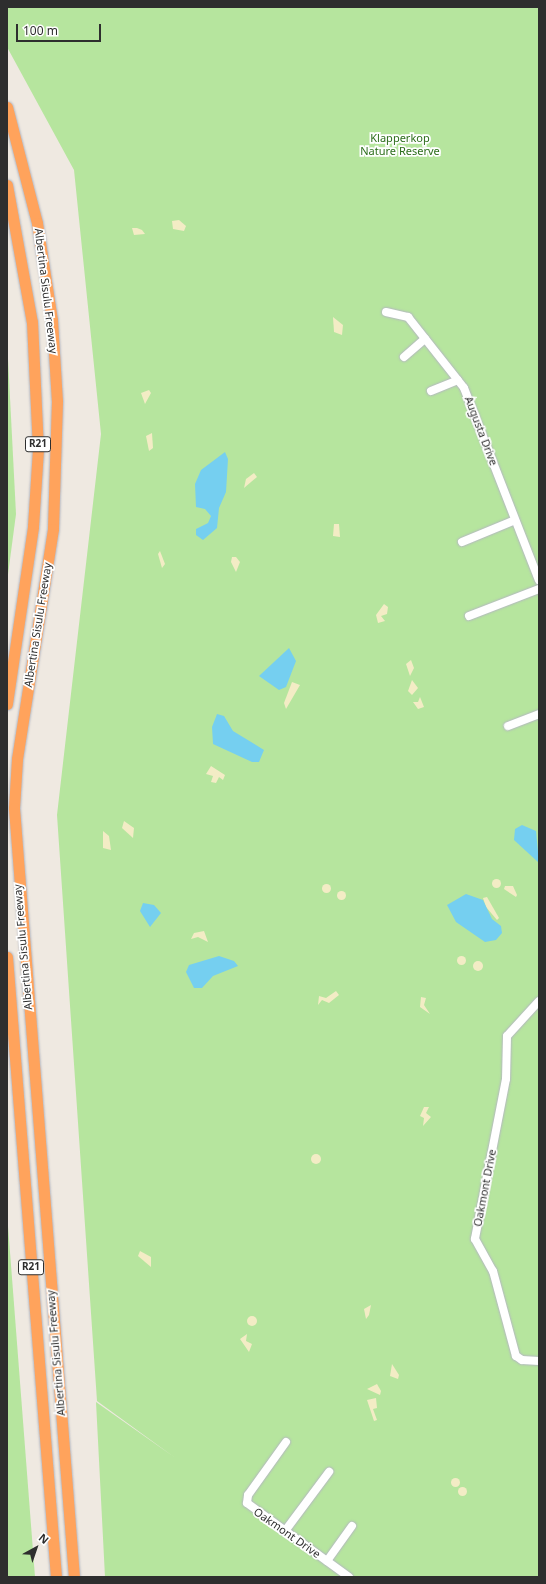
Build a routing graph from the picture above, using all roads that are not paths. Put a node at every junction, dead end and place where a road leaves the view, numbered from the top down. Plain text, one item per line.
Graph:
1 (7, 107) edge
2 (7, 185) edge
3 (386, 312) dead end
4 (425, 339) junction
5 (404, 357) dead end
6 (458, 380) junction
7 (431, 391) dead end
8 (515, 520) junction
9 (462, 542) dead end
10 (539, 580) edge
11 (539, 590) edge
12 (469, 616) dead end
13 (7, 704) edge
14 (539, 714) edge
15 (508, 726) dead end
16 (7, 957) edge
17 (539, 1001) edge
18 (539, 1361) edge
19 (286, 1442) dead end
20 (329, 1472) dead end
21 (352, 1526) dead end
22 (285, 1531) junction
23 (327, 1561) junction
24 (56, 1577) edge
25 (74, 1577) edge
26 (349, 1577) edge

1 - 25 highway, Albertina Sisulu Freeway / R21
2 - 13 highway, Albertina Sisulu Freeway / R21
3 - 4 street, Augusta Drive
4 - 5 street
4 - 6 street, Augusta Drive
6 - 7 street
6 - 8 street, Augusta Drive
8 - 9 street
8 - 10 street, Augusta Drive
11 - 12 street
14 - 15 street
16 - 24 highway, Albertina Sisulu Freeway / R21
17 - 18 street, Oakmont Drive
19 - 22 street, Oakmont Drive
20 - 22 street
21 - 23 street
22 - 23 street, Oakmont Drive
23 - 26 street, Oakmont Drive

